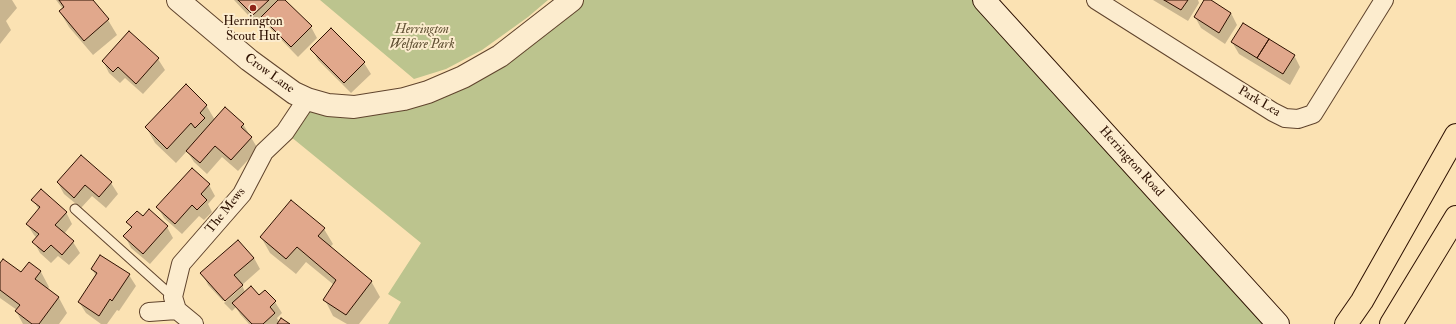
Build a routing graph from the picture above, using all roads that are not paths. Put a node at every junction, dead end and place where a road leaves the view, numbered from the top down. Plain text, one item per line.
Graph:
1 (178, 0) edge
2 (572, 0) edge
3 (984, 0) edge
4 (1096, 0) edge
5 (1384, 0) edge
6 (307, 99) junction
7 (1456, 135) edge
8 (75, 209) dead end
9 (1456, 217) edge
10 (175, 303) junction
11 (149, 312) dead end
12 (194, 324) edge
13 (1278, 324) edge
14 (1346, 324) edge
15 (1391, 324) edge

1 - 6 street, Crow Lane
2 - 6 street
3 - 13 street, Herrington Road
4 - 5 street, Park Lea
6 - 10 street, The Mews
7 - 14 highway
8 - 10 lane
9 - 15 highway
10 - 11 street
10 - 12 street

